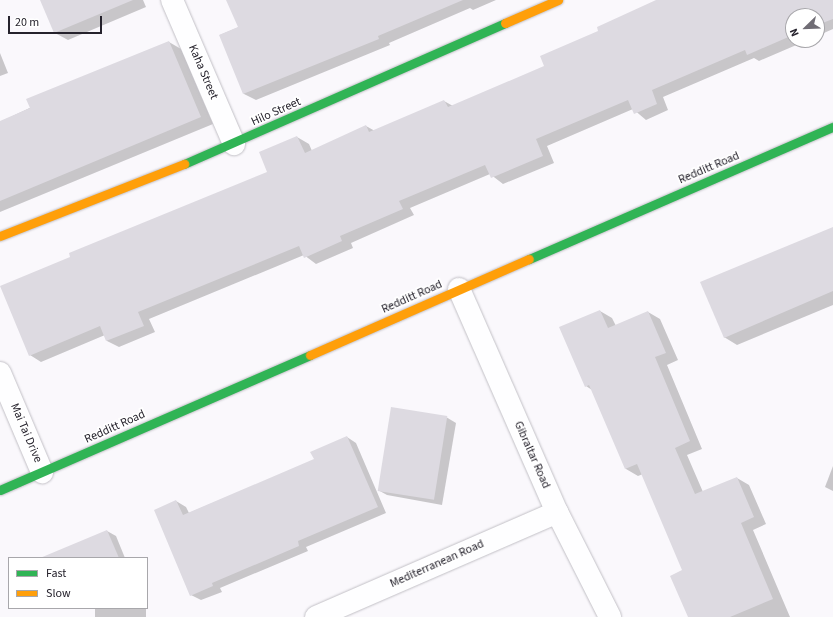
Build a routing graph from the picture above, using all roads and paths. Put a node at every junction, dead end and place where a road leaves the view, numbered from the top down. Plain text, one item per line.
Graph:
1 (172, 0) edge
2 (558, 0) edge
3 (833, 127) edge
4 (234, 144) junction
5 (0, 236) edge
6 (459, 289) junction
7 (0, 372) edge
8 (42, 472) junction
9 (0, 490) edge
10 (557, 512) junction
11 (316, 617) edge
12 (610, 617) edge

1 - 4 street, Kaha Street
2 - 4 street, Hilo Street
3 - 6 street, Redditt Road
4 - 5 street, Hilo Street
6 - 8 street, Redditt Road
6 - 10 street, Gibraltar Road
7 - 8 street, Mai Tai Drive
8 - 9 street, Redditt Road
10 - 11 street, Mediterranean Road
10 - 12 street, Gibraltar Road

